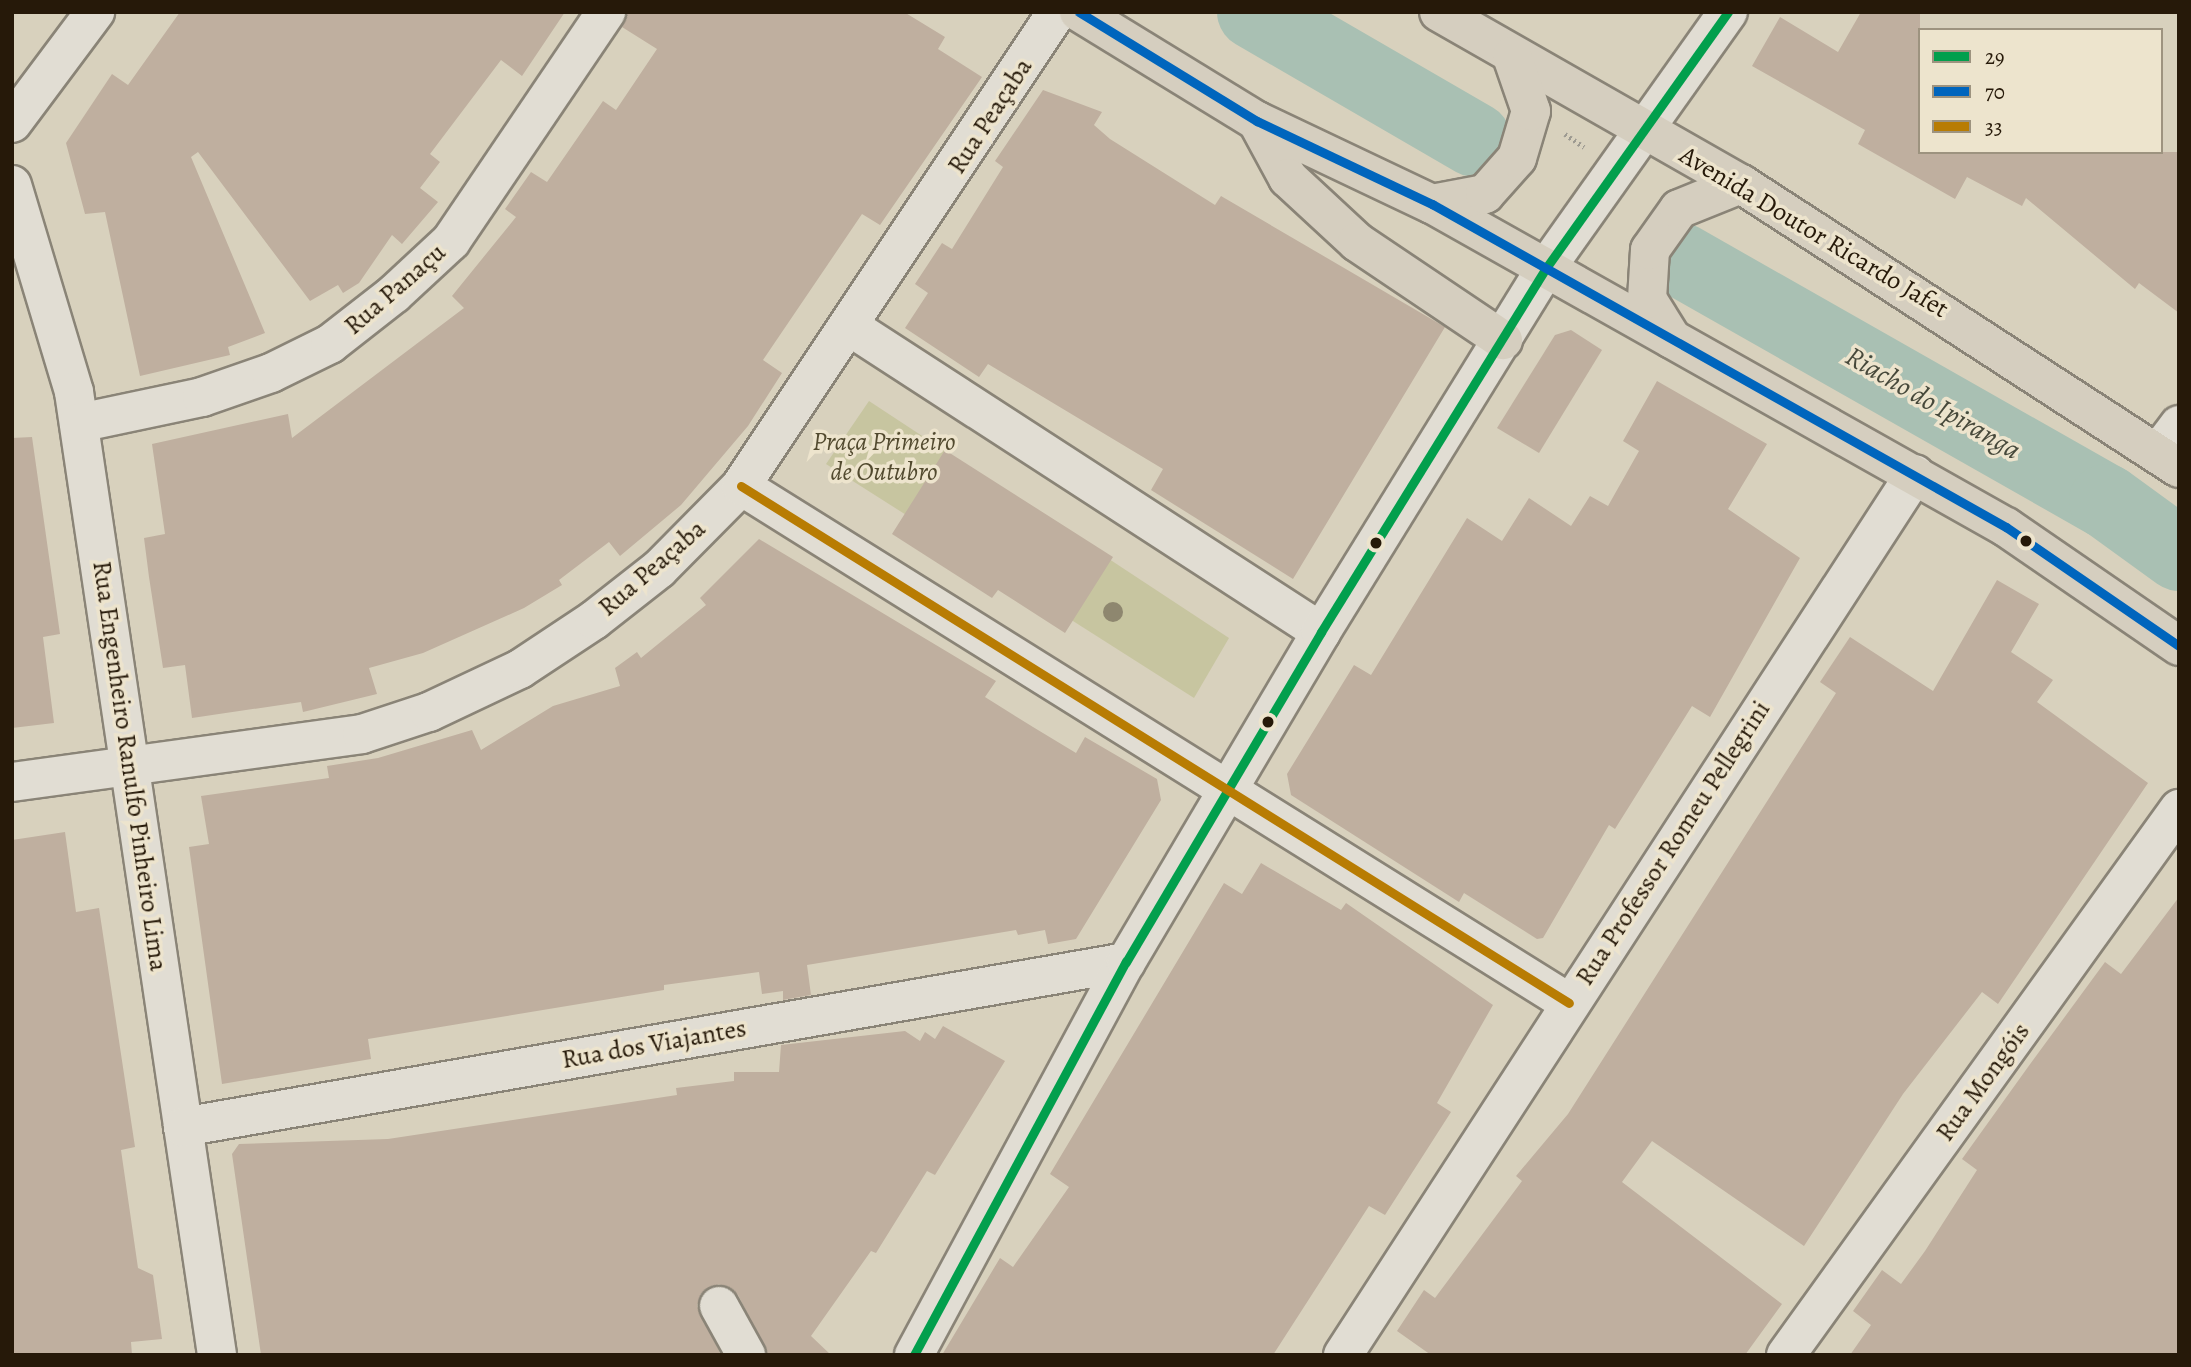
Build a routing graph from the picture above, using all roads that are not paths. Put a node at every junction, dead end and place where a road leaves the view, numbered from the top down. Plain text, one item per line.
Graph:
1 (95, 12) edge
2 (606, 12) edge
3 (1057, 12) edge
4 (1079, 12) edge
5 (1439, 12) edge
6 (1728, 12) edge
7 (1512, 56) junction
8 (1256, 121) junction
9 (12, 123) edge
10 (1641, 129) junction
11 (1741, 184) junction
12 (12, 185) edge
13 (1432, 204) junction
14 (1546, 268) junction
15 (852, 328) junction
16 (1503, 340) junction
17 (1674, 341) junction
18 (79, 423) junction
19 (2172, 449) edge
20 (1915, 474) junction
21 (741, 486) junction
22 (1321, 632) junction
23 (2179, 646) edge
24 (129, 767) junction
25 (12, 782) edge
26 (1228, 790) junction
27 (2179, 809) edge
28 (1126, 962) junction
29 (1569, 1003) junction
30 (183, 1126) junction
31 (719, 1306) dead end
32 (217, 1355) edge
33 (746, 1355) edge
34 (914, 1355) edge
35 (1343, 1355) edge
36 (1786, 1355) edge

1 - 9 street
2 - 18 street, Rua Panaçu
3 - 15 street, Rua Peaçaba
4 - 8 main road
5 - 7 main road, Avenida Doutor Ricardo Jafet
6 - 10 street
7 - 10 main road, Avenida Doutor Ricardo Jafet
7 - 13 main road
8 - 13 main road
8 - 16 main road
10 - 11 main road, Avenida Doutor Ricardo Jafet
10 - 14 street
11 - 17 main road
11 - 19 main road, Avenida Doutor Ricardo Jafet
12 - 18 street, Rua Engenheiro Ranulfo Pinheiro Lima
13 - 14 main road
14 - 16 street
14 - 17 main road
15 - 21 street, Rua Peaçaba
15 - 22 street
16 - 22 street
17 - 20 main road
18 - 24 street, Rua Engenheiro Ranulfo Pinheiro Lima
20 - 23 main road
20 - 29 street, Rua Professor Romeu Pellegrini
21 - 24 street, Rua Peaçaba
21 - 26 street
22 - 26 street
24 - 25 street, Rua Peaçaba
24 - 30 street, Rua Engenheiro Ranulfo Pinheiro Lima
26 - 28 street
26 - 29 street
27 - 36 street, Rua Mongóis
28 - 30 street, Rua dos Viajantes
28 - 34 street
29 - 35 street, Rua Professor Romeu Pellegrini
30 - 32 street, Rua Engenheiro Ranulfo Pinheiro Lima
31 - 33 street

